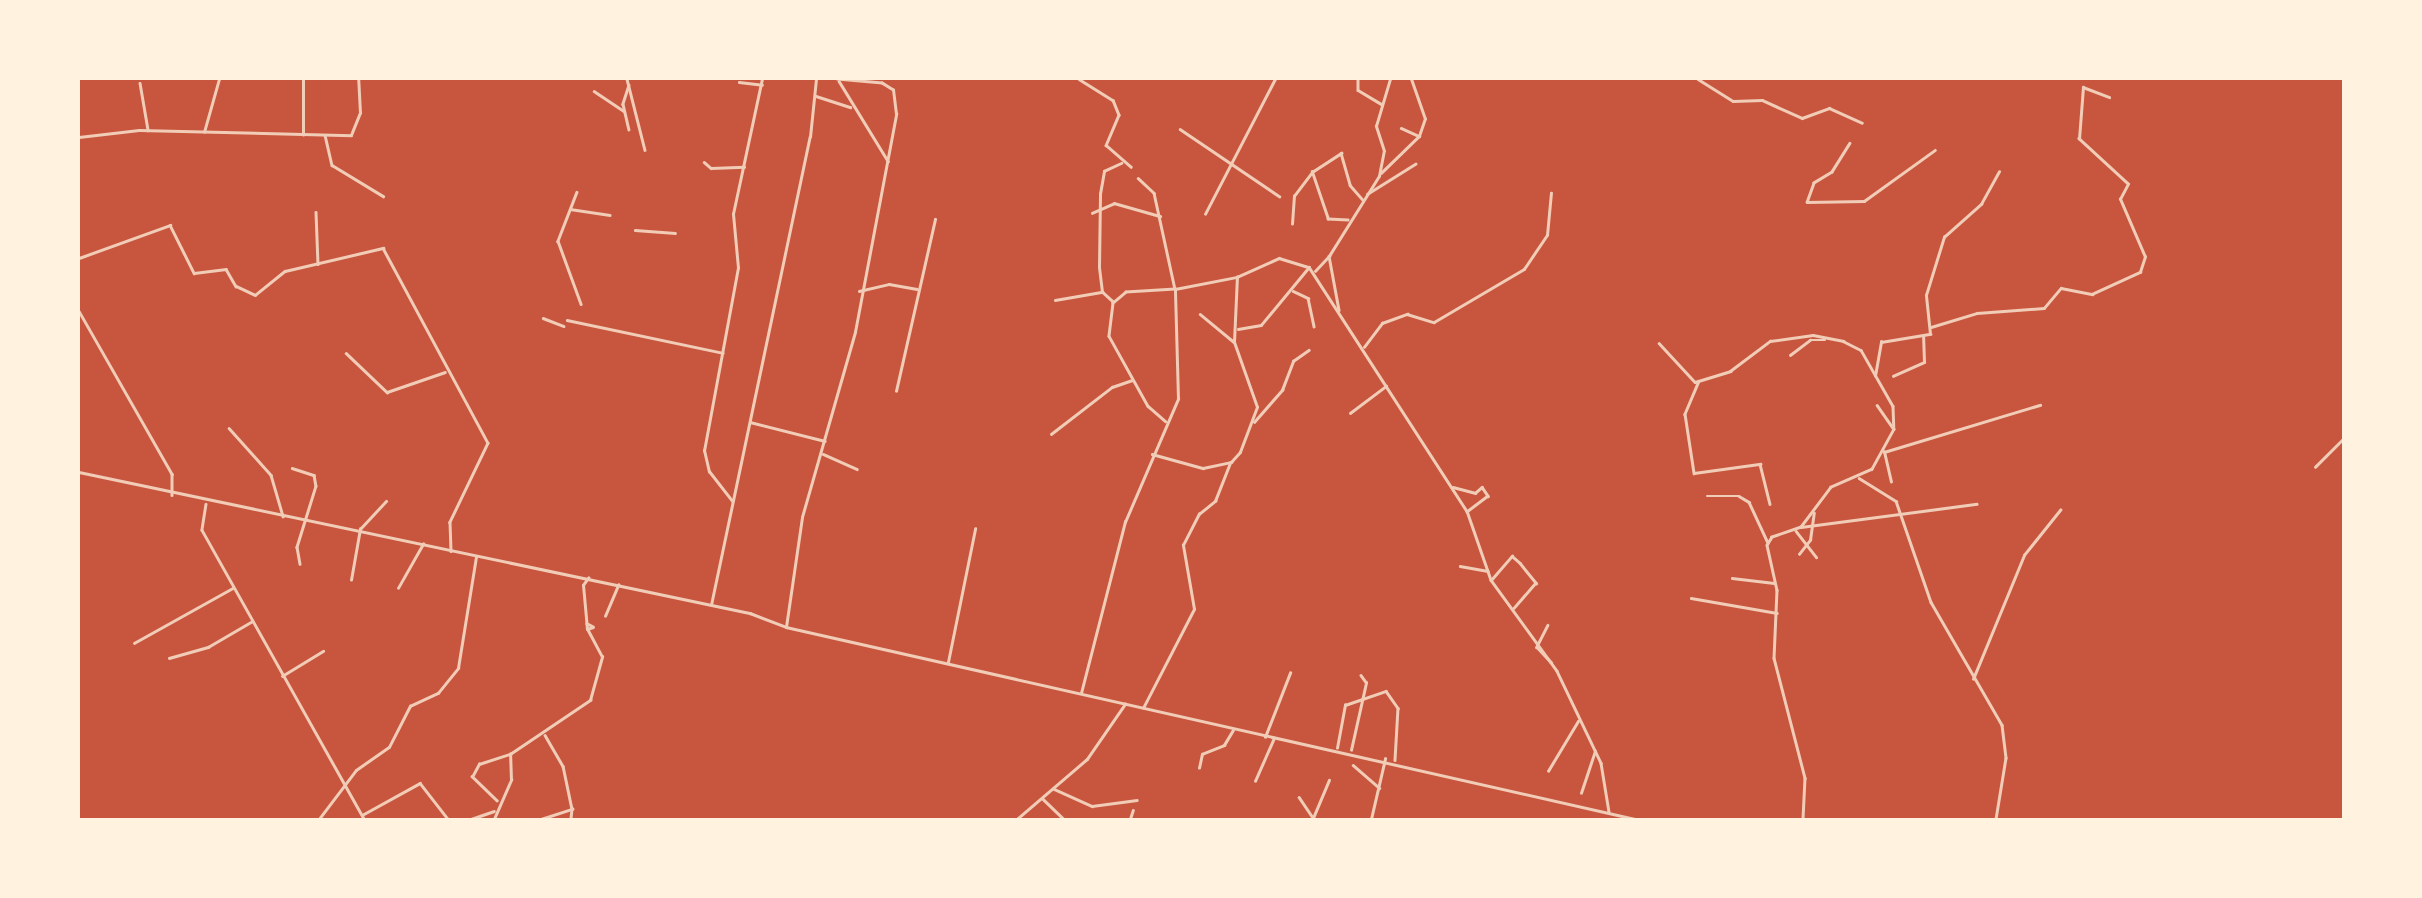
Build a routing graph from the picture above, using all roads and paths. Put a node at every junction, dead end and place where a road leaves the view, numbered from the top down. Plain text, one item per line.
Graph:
1 (219, 79) edge
2 (303, 79) edge
3 (358, 79) edge
4 (627, 79) edge
5 (762, 79) edge
6 (816, 79) edge
7 (838, 79) edge
8 (1079, 79) edge
9 (1275, 79) edge
10 (1358, 79) edge
11 (1390, 79) edge
12 (1411, 79) edge
13 (1698, 79) edge
14 (739, 82) dead end
15 (140, 83) dead end
16 (629, 84) junction
17 (762, 85) junction
18 (594, 91) dead end
19 (816, 96) junction
20 (2109, 96) dead end
21 (1381, 104) junction
22 (850, 107) junction
23 (624, 111) junction
24 (1862, 123) dead end
25 (1401, 128) dead end
26 (629, 129) dead end
27 (1180, 129) dead end
28 (149, 130) junction
29 (204, 132) junction
30 (303, 135) junction
31 (325, 135) junction
32 (1419, 136) junction
33 (79, 137) edge
34 (1850, 143) dead end
35 (645, 150) dead end
36 (1935, 150) dead end
37 (888, 160) junction
38 (704, 162) dead end
39 (1121, 163) junction
40 (1229, 164) junction
41 (1415, 164) dead end
42 (745, 167) junction
43 (1131, 167) dead end
44 (1312, 172) junction
45 (1999, 172) dead end
46 (1379, 176) junction
47 (1138, 178) dead end
48 (577, 192) dead end
49 (1551, 193) dead end
50 (1367, 194) junction
51 (383, 195) dead end
52 (1279, 196) dead end
53 (1363, 200) junction
54 (1101, 207) junction
55 (569, 209) junction
56 (316, 212) dead end
57 (1092, 213) dead end
58 (1205, 214) dead end
59 (610, 215) dead end
60 (1160, 216) junction
61 (934, 219) dead end
62 (1349, 220) junction
63 (1292, 224) dead end
64 (635, 230) dead end
65 (675, 233) dead end
66 (1329, 256) junction
67 (79, 258) edge
68 (318, 264) junction
69 (1309, 267) junction
70 (1314, 271) junction
71 (1237, 277) junction
72 (918, 289) junction
73 (1175, 289) junction
74 (859, 290) junction
75 (1293, 291) junction
76 (1102, 292) junction
77 (1055, 300) dead end
78 (1113, 303) junction
79 (582, 304) dead end
80 (1339, 310) junction
81 (79, 311) edge
82 (1200, 314) dead end
83 (543, 318) dead end
84 (567, 320) dead end
85 (564, 326) dead end
86 (1314, 326) dead end
87 (1931, 327) junction
88 (1237, 330) junction
89 (1923, 337) junction
90 (1828, 340) junction
91 (1234, 342) junction
92 (1659, 343) dead end
93 (1364, 347) junction
94 (1309, 350) dead end
95 (346, 353) dead end
96 (723, 353) junction
97 (1790, 355) dead end
98 (445, 372) junction
99 (1875, 376) junction
100 (1893, 376) dead end
101 (1132, 380) junction
102 (1699, 381) junction
103 (1386, 386) junction
104 (896, 391) dead end
105 (1877, 405) dead end
106 (2040, 405) dead end
107 (1350, 413) dead end
108 (749, 421) junction
109 (1165, 421) junction
110 (1250, 427) junction
111 (229, 428) dead end
112 (1894, 429) junction
113 (1051, 434) dead end
114 (2343, 439) edge
115 (825, 441) junction
116 (1884, 452) junction
117 (823, 454) junction
118 (1152, 454) junction
119 (1231, 463) junction
120 (2315, 467) dead end
121 (292, 468) dead end
122 (857, 468) dead end
123 (79, 472) edge
124 (1859, 478) junction
125 (1891, 482) dead end
126 (1453, 487) junction
127 (172, 495) junction
128 (1707, 496) dead end
129 (386, 501) dead end
130 (732, 501) junction
131 (206, 504) junction
132 (1770, 504) dead end
133 (1976, 504) dead end
134 (1815, 510) junction
135 (2060, 510) dead end
136 (1899, 511) junction
137 (1467, 512) junction
138 (283, 516) junction
139 (307, 520) junction
140 (1801, 527) junction
141 (360, 529) junction
142 (975, 529) dead end
143 (1810, 529) junction
144 (1796, 531) junction
145 (1768, 543) junction
146 (424, 544) junction
147 (1807, 546) junction
148 (451, 551) junction
149 (1799, 554) dead end
150 (477, 557) junction
151 (1816, 557) dead end
152 (300, 564) dead end
153 (1460, 566) dead end
154 (1488, 571) junction
155 (588, 578) junction
156 (1732, 578) dead end
157 (351, 580) dead end
158 (1491, 580) junction
159 (1774, 583) junction
160 (618, 585) junction
161 (233, 587) junction
162 (398, 588) dead end
163 (1691, 598) dead end
164 (710, 605) junction
165 (1514, 609) junction
166 (1777, 613) junction
167 (605, 616) dead end
168 (251, 622) junction
169 (1548, 625) dead end
170 (786, 628) junction
171 (1537, 642) junction
172 (134, 643) dead end
173 (323, 651) dead end
174 (169, 658) dead end
175 (948, 662) junction
176 (1290, 673) dead end
177 (282, 676) junction
178 (1361, 676) dead end
179 (1973, 679) junction
180 (1081, 693) junction
181 (1125, 704) junction
182 (1359, 704) junction
183 (1143, 708) junction
184 (1579, 720) junction
185 (1233, 730) junction
186 (545, 735) junction
187 (1265, 737) junction
188 (1274, 738) junction
189 (1337, 748) junction
190 (1351, 750) junction
191 (1595, 751) junction
192 (510, 754) junction
193 (1385, 759) junction
194 (1395, 760) junction
195 (1353, 765) dead end
196 (1199, 768) dead end
197 (1548, 771) dead end
198 (1329, 780) dead end
199 (1255, 781) dead end
200 (348, 786) junction
201 (1379, 788) junction
202 (1054, 789) junction
203 (1581, 793) dead end
204 (1298, 797) dead end
205 (1043, 799) junction
206 (1137, 800) dead end
207 (498, 802) junction
208 (572, 809) junction
209 (496, 810) junction
210 (1133, 810) dead end
211 (1608, 812) junction
212 (363, 817) edge
213 (319, 819) edge
214 (448, 819) edge
215 (471, 819) edge
216 (494, 819) edge
217 (541, 819) edge
218 (571, 819) edge
219 (1017, 819) edge
220 (1065, 819) edge
221 (1130, 819) edge
222 (1371, 819) edge
223 (1635, 819) edge
224 (1803, 819) edge
225 (1996, 819) edge

1 - 29 street
2 - 30 street
3 - 31 street
4 - 16 street
5 - 17 street
6 - 19 street
7 - 22 street
7 - 37 street
8 - 39 street
9 - 40 street
10 - 21 street
11 - 21 street
12 - 32 street
13 - 24 street
14 - 17 street
15 - 28 street
16 - 23 street
16 - 35 street
17 - 42 street
18 - 23 street
19 - 22 street
19 - 108 street
20 - 87 street
21 - 46 street
22 - 37 street
23 - 26 street
25 - 32 street
27 - 40 street
28 - 29 street
28 - 33 street
29 - 30 street
30 - 31 street
31 - 51 street
32 - 46 street
34 - 36 street
37 - 74 street
38 - 42 street
39 - 43 street
39 - 54 street
40 - 52 street
40 - 58 street
41 - 50 street
42 - 96 street
44 - 53 street
44 - 62 street
44 - 63 street
45 - 87 street
46 - 50 street
47 - 60 street
48 - 55 street
49 - 93 street
50 - 53 street
53 - 62 street
54 - 57 street
54 - 60 street
54 - 76 street
55 - 59 street
55 - 79 street
56 - 68 street
60 - 73 street
61 - 72 street
62 - 66 street
64 - 65 street
66 - 70 street
66 - 80 street
67 - 68 street
68 - 98 street
69 - 70 street
69 - 71 street
69 - 75 street
70 - 80 street
71 - 73 street
71 - 88 street
72 - 74 street
72 - 104 street
73 - 78 street
73 - 109 street
74 - 115 street
75 - 86 street
75 - 88 street
76 - 77 street
76 - 78 street
78 - 101 street
80 - 93 street
81 - 127 street
82 - 91 street
83 - 85 street
84 - 96 street
87 - 89 street
88 - 91 street
89 - 99 street
89 - 100 street
90 - 97 street
90 - 99 street
90 - 102 street
91 - 110 street
92 - 102 street
93 - 103 street
94 - 110 street
95 - 98 street
96 - 130 street
98 - 148 street
99 - 112 street
101 - 109 street
101 - 113 street
102 - 132 street
103 - 107 street
103 - 126 street
105 - 112 street
106 - 116 street
108 - 115 street
108 - 130 street
109 - 118 street
110 - 119 street
111 - 138 street
112 - 116 street
114 - 120 street
115 - 117 street
116 - 124 street
116 - 125 street
117 - 122 street
117 - 170 street
118 - 119 street
118 - 180 street
119 - 183 street
121 - 139 street
123 - 127 street
124 - 134 street
124 - 136 street
126 - 137 street
126 - 137 street
127 - 131 street
128 - 145 street
129 - 141 street
130 - 164 street
131 - 138 street
131 - 161 street
133 - 136 street
134 - 140 street
134 - 143 street
135 - 179 street
136 - 143 street
136 - 179 street
137 - 154 street
138 - 139 street
139 - 141 street
139 - 152 street
140 - 143 street
140 - 144 street
141 - 146 street
141 - 157 street
142 - 175 street
143 - 147 street
144 - 145 street
144 - 147 street
145 - 159 street
146 - 148 street
146 - 162 street
147 - 149 street
147 - 151 street
148 - 150 street
150 - 155 street
150 - 200 street
153 - 154 street
154 - 158 street
155 - 160 street
155 - 186 street
156 - 159 street
158 - 165 street
158 - 165 street
159 - 166 street
160 - 164 street
160 - 167 street
161 - 168 street
161 - 172 street
163 - 166 street
164 - 170 street
165 - 171 street
166 - 224 street
168 - 174 street
168 - 177 street
169 - 171 street
170 - 175 street
171 - 184 street
173 - 177 street
175 - 180 street
176 - 187 street
177 - 200 street
178 - 182 street
179 - 225 street
180 - 181 street
181 - 183 street
181 - 202 street
182 - 189 street
182 - 190 street
182 - 194 street
183 - 185 street
184 - 191 street
184 - 197 street
185 - 187 street
185 - 196 street
186 - 192 street
186 - 208 street
187 - 188 street
188 - 189 street
188 - 199 street
189 - 190 street
190 - 193 street
191 - 203 street
191 - 211 street
192 - 207 street
192 - 207 street
193 - 194 street
193 - 201 street
194 - 211 street
195 - 201 street
198 - 204 street
200 - 212 street
200 - 213 street
201 - 222 street
202 - 205 street
202 - 206 street
205 - 219 street
205 - 220 street
207 - 209 street
208 - 217 street
208 - 218 street
209 - 215 street
209 - 216 street
210 - 221 street
211 - 223 street
212 - 214 street

